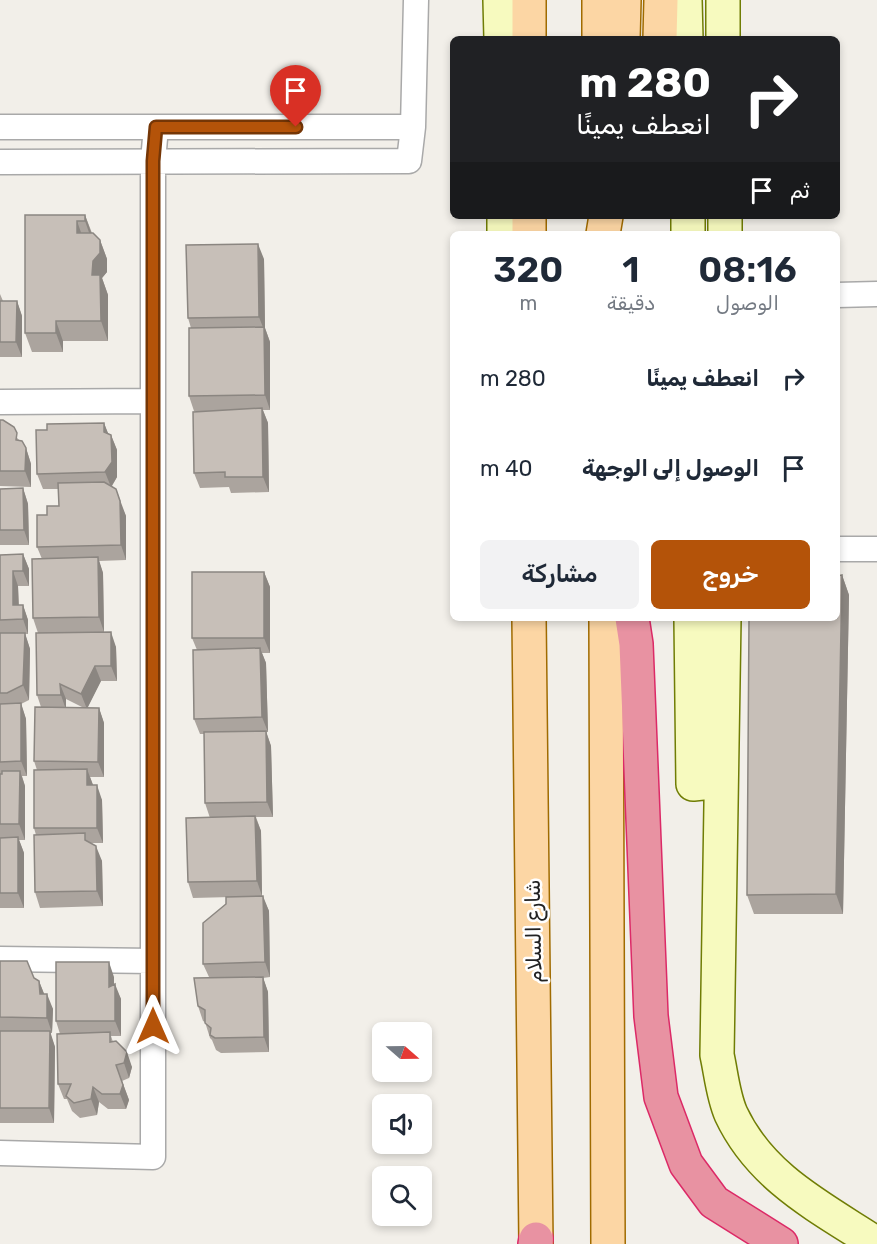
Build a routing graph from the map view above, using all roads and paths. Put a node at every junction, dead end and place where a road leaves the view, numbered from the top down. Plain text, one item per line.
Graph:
1 (416, 0) edge
2 (500, 0) edge
3 (529, 0) edge
4 (599, 0) edge
5 (624, 0) edge
6 (661, 0) edge
7 (685, 0) edge
8 (723, 0) edge
9 (501, 36) edge
10 (529, 36) edge
11 (599, 36) edge
12 (623, 36) edge
13 (660, 36) edge
14 (686, 36) edge
15 (723, 36) edge
16 (0, 127) edge
17 (156, 127) junction
18 (413, 127) junction
19 (153, 161) junction
20 (0, 162) edge
21 (877, 294) edge
22 (840, 295) edge
23 (153, 401) junction
24 (0, 402) edge
25 (840, 549) edge
26 (877, 549) edge
27 (530, 621) edge
28 (606, 621) edge
29 (632, 621) edge
30 (691, 621) edge
31 (724, 621) edge
32 (722, 781) junction
33 (0, 959) edge
34 (153, 961) junction
35 (0, 1153) edge
36 (536, 1242) edge
37 (608, 1244) edge
38 (782, 1244) edge
39 (877, 1244) edge

1 - 18 street
2 - 9 main road
3 - 10 main road
4 - 11 main road
5 - 12 main road
6 - 13 main road
7 - 14 main road
8 - 15 main road
16 - 17 street
17 - 18 street
17 - 19 street
18 - 19 street
19 - 20 street
19 - 23 street
21 - 22 street
23 - 24 street
23 - 34 street
25 - 26 street
27 - 36 main road, شارع السلام
28 - 37 main road
29 - 38 highway
30 - 32 main road
31 - 32 main road
32 - 39 main road
33 - 34 street
34 - 35 street

